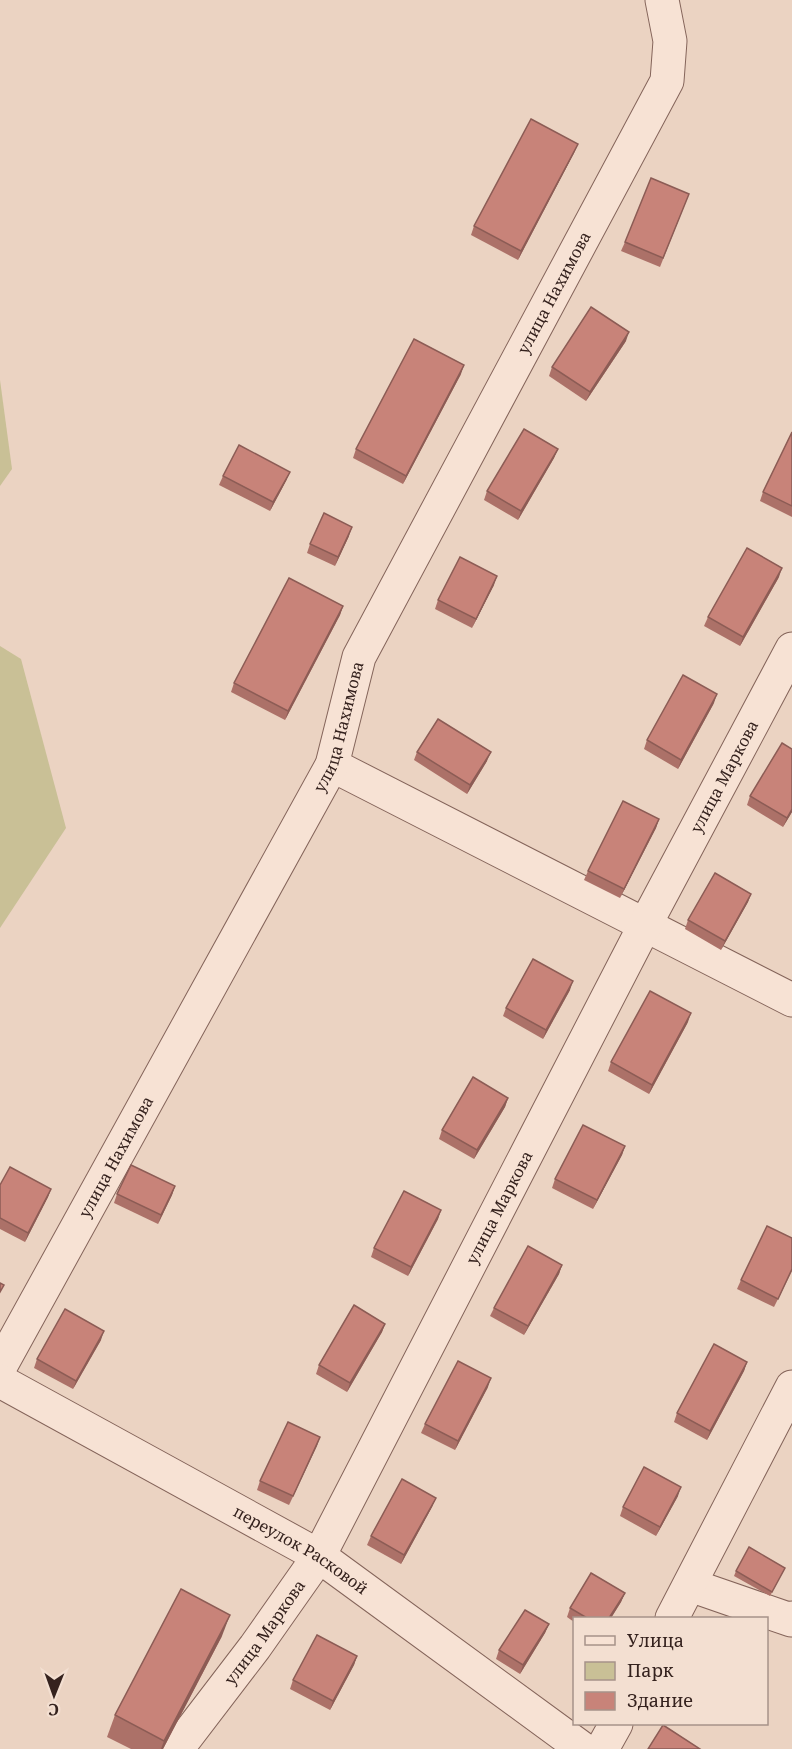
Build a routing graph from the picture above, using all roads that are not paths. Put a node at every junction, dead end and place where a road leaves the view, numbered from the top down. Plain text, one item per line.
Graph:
1 (662, 0) edge
2 (792, 649) edge
3 (332, 765) junction
4 (645, 925) junction
5 (792, 1000) edge
6 (0, 1367) edge
7 (0, 1381) edge
8 (792, 1387) edge
9 (319, 1556) junction
10 (690, 1585) junction
11 (673, 1617) edge
12 (792, 1618) edge
13 (615, 1725) edge
14 (177, 1749) edge
15 (583, 1749) edge
16 (602, 1749) edge

1 - 3 street, улица Нахимова
2 - 4 street, улица Маркова
3 - 4 street
3 - 6 street, улица Нахимова
4 - 5 street
4 - 9 street, улица Маркова
7 - 9 street, переулок Расковой
8 - 10 street
9 - 14 street, улица Маркова
9 - 15 street, переулок Расковой
10 - 11 street
10 - 12 street
13 - 16 street

